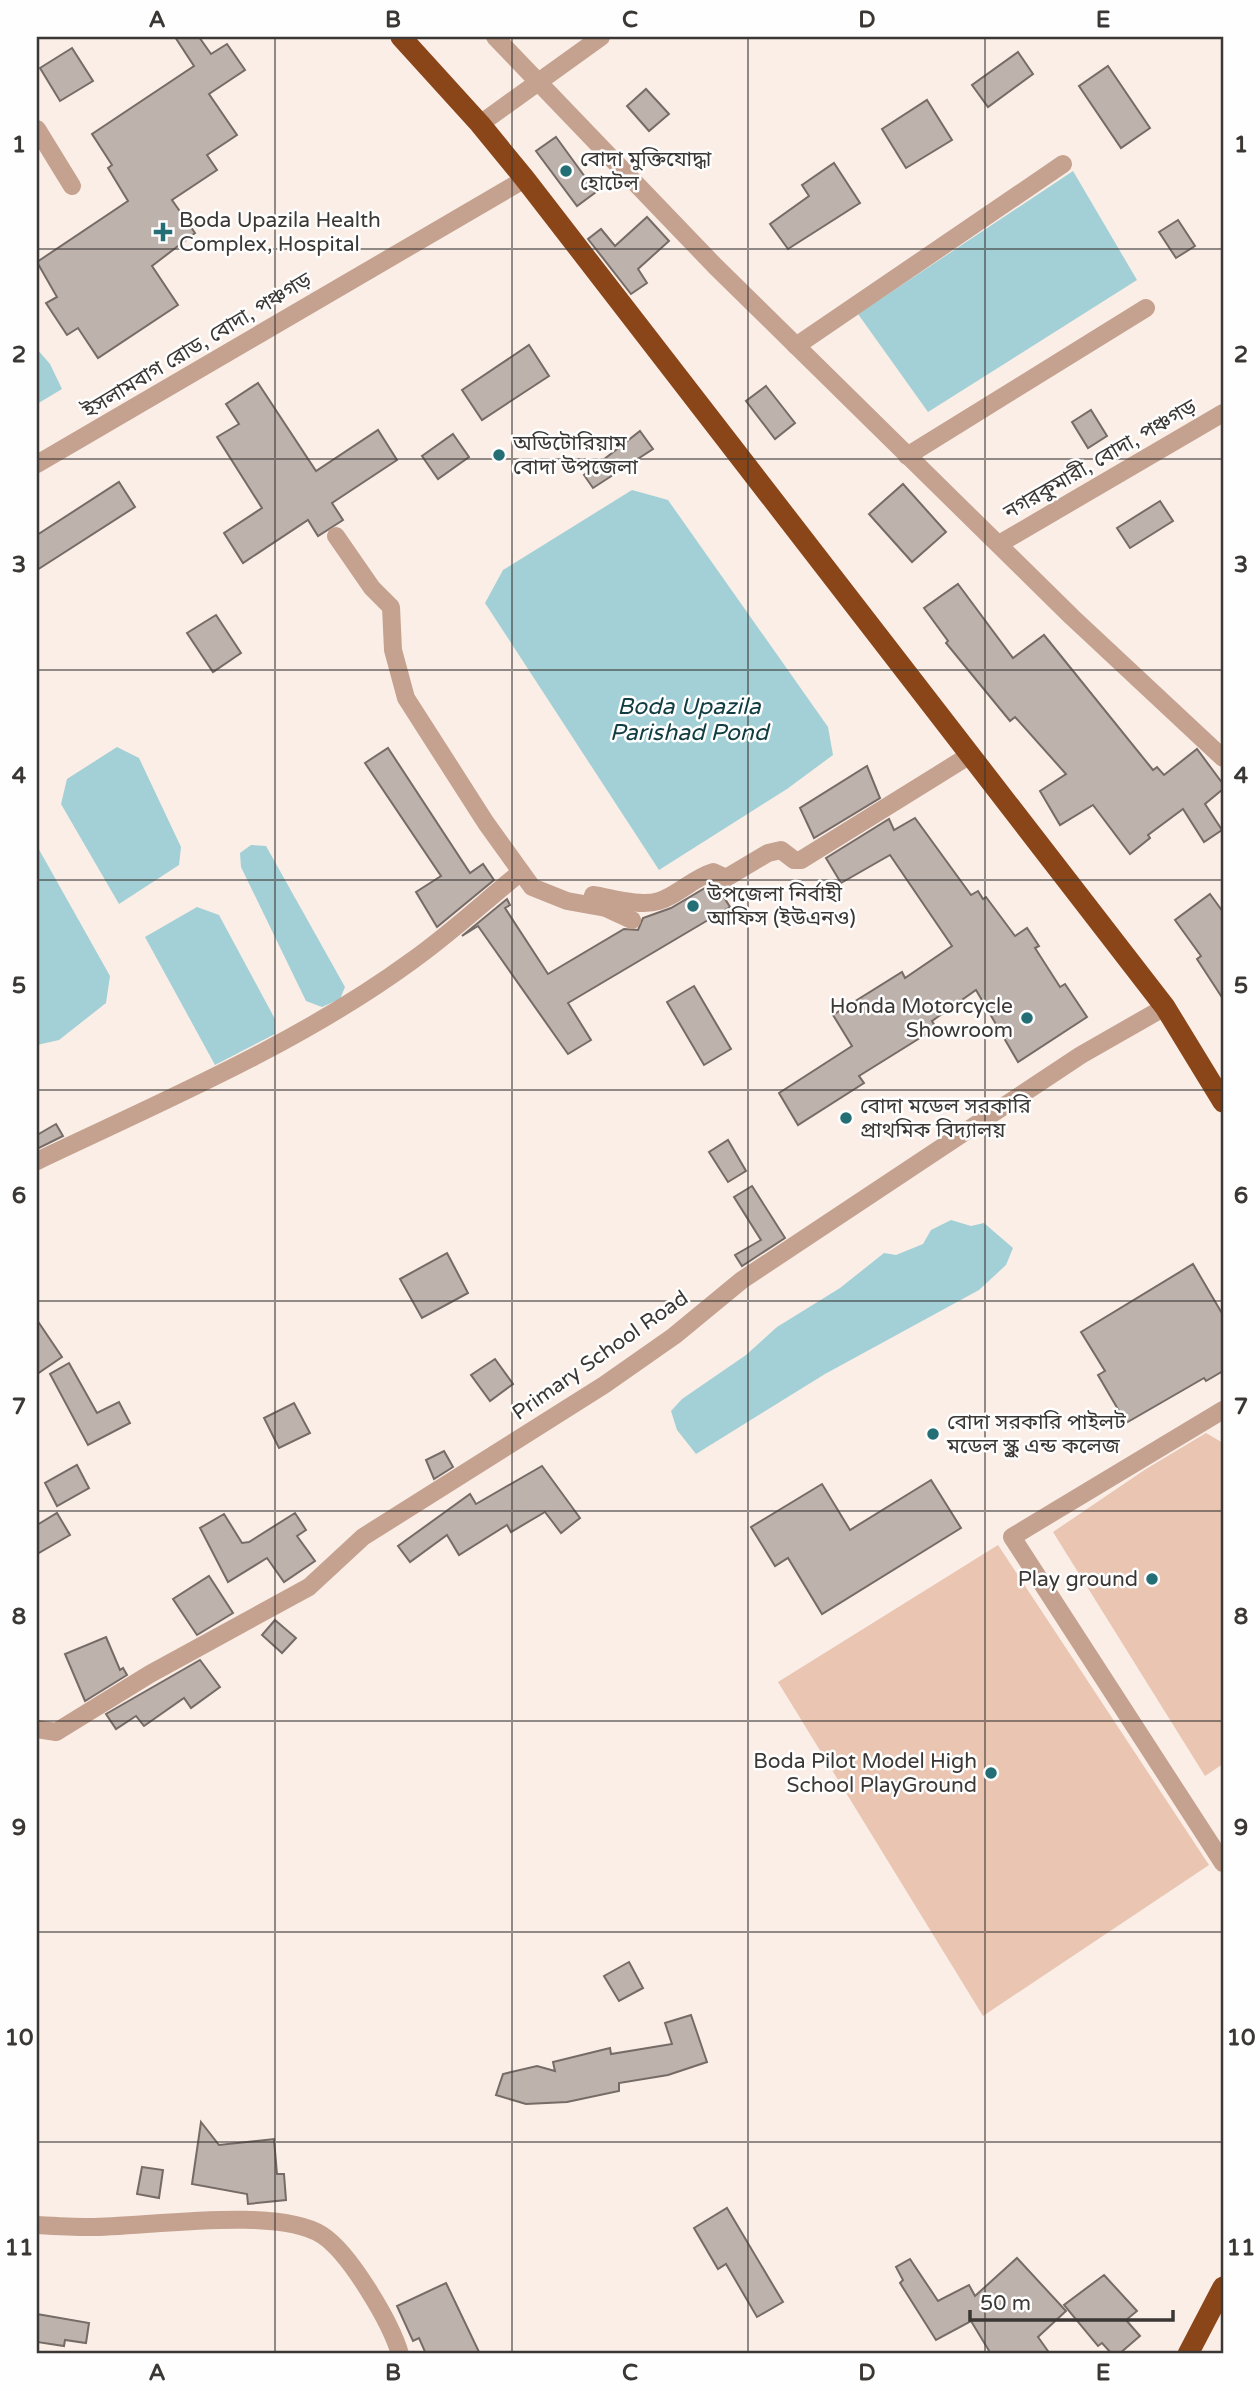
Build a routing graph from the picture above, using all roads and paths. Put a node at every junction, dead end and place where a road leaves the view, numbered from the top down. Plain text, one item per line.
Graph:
1 (401, 37) edge
2 (495, 37) edge
3 (601, 37) edge
4 (537, 80) junction
5 (480, 124) junction
6 (37, 129) edge
7 (1063, 164) dead end
8 (525, 179) junction
9 (72, 186) dead end
10 (1146, 308) dead end
11 (796, 346) junction
12 (1223, 413) edge
13 (907, 456) junction
14 (37, 464) edge
15 (336, 536) dead end
16 (999, 544) junction
17 (970, 755) junction
18 (1223, 758) edge
19 (521, 872) junction
20 (567, 901) junction
21 (632, 920) dead end
22 (1165, 1007) junction
23 (1223, 1102) edge
24 (37, 1161) edge
25 (1223, 1410) edge
26 (37, 1729) edge
27 (1223, 1863) edge
28 (37, 2225) edge
29 (1223, 2287) edge
30 (400, 2354) edge
31 (1188, 2354) edge

1 - 5 highway
2 - 4 street
3 - 4 street
4 - 5 street
4 - 11 street
5 - 8 highway
6 - 9 street
7 - 11 street
8 - 14 street, ইসলামবাগ রোড, বোদা, পঞ্চগড়
8 - 17 highway
10 - 13 street
11 - 13 street
12 - 16 street, নগরকুমারী, বোদা, পঞ্চগড়
13 - 16 street
15 - 19 street
16 - 18 street
17 - 20 street
17 - 22 highway
19 - 20 street
19 - 24 street
20 - 21 street
22 - 23 highway
22 - 26 street, Primary School Road
25 - 27 street
28 - 30 street
29 - 31 highway

